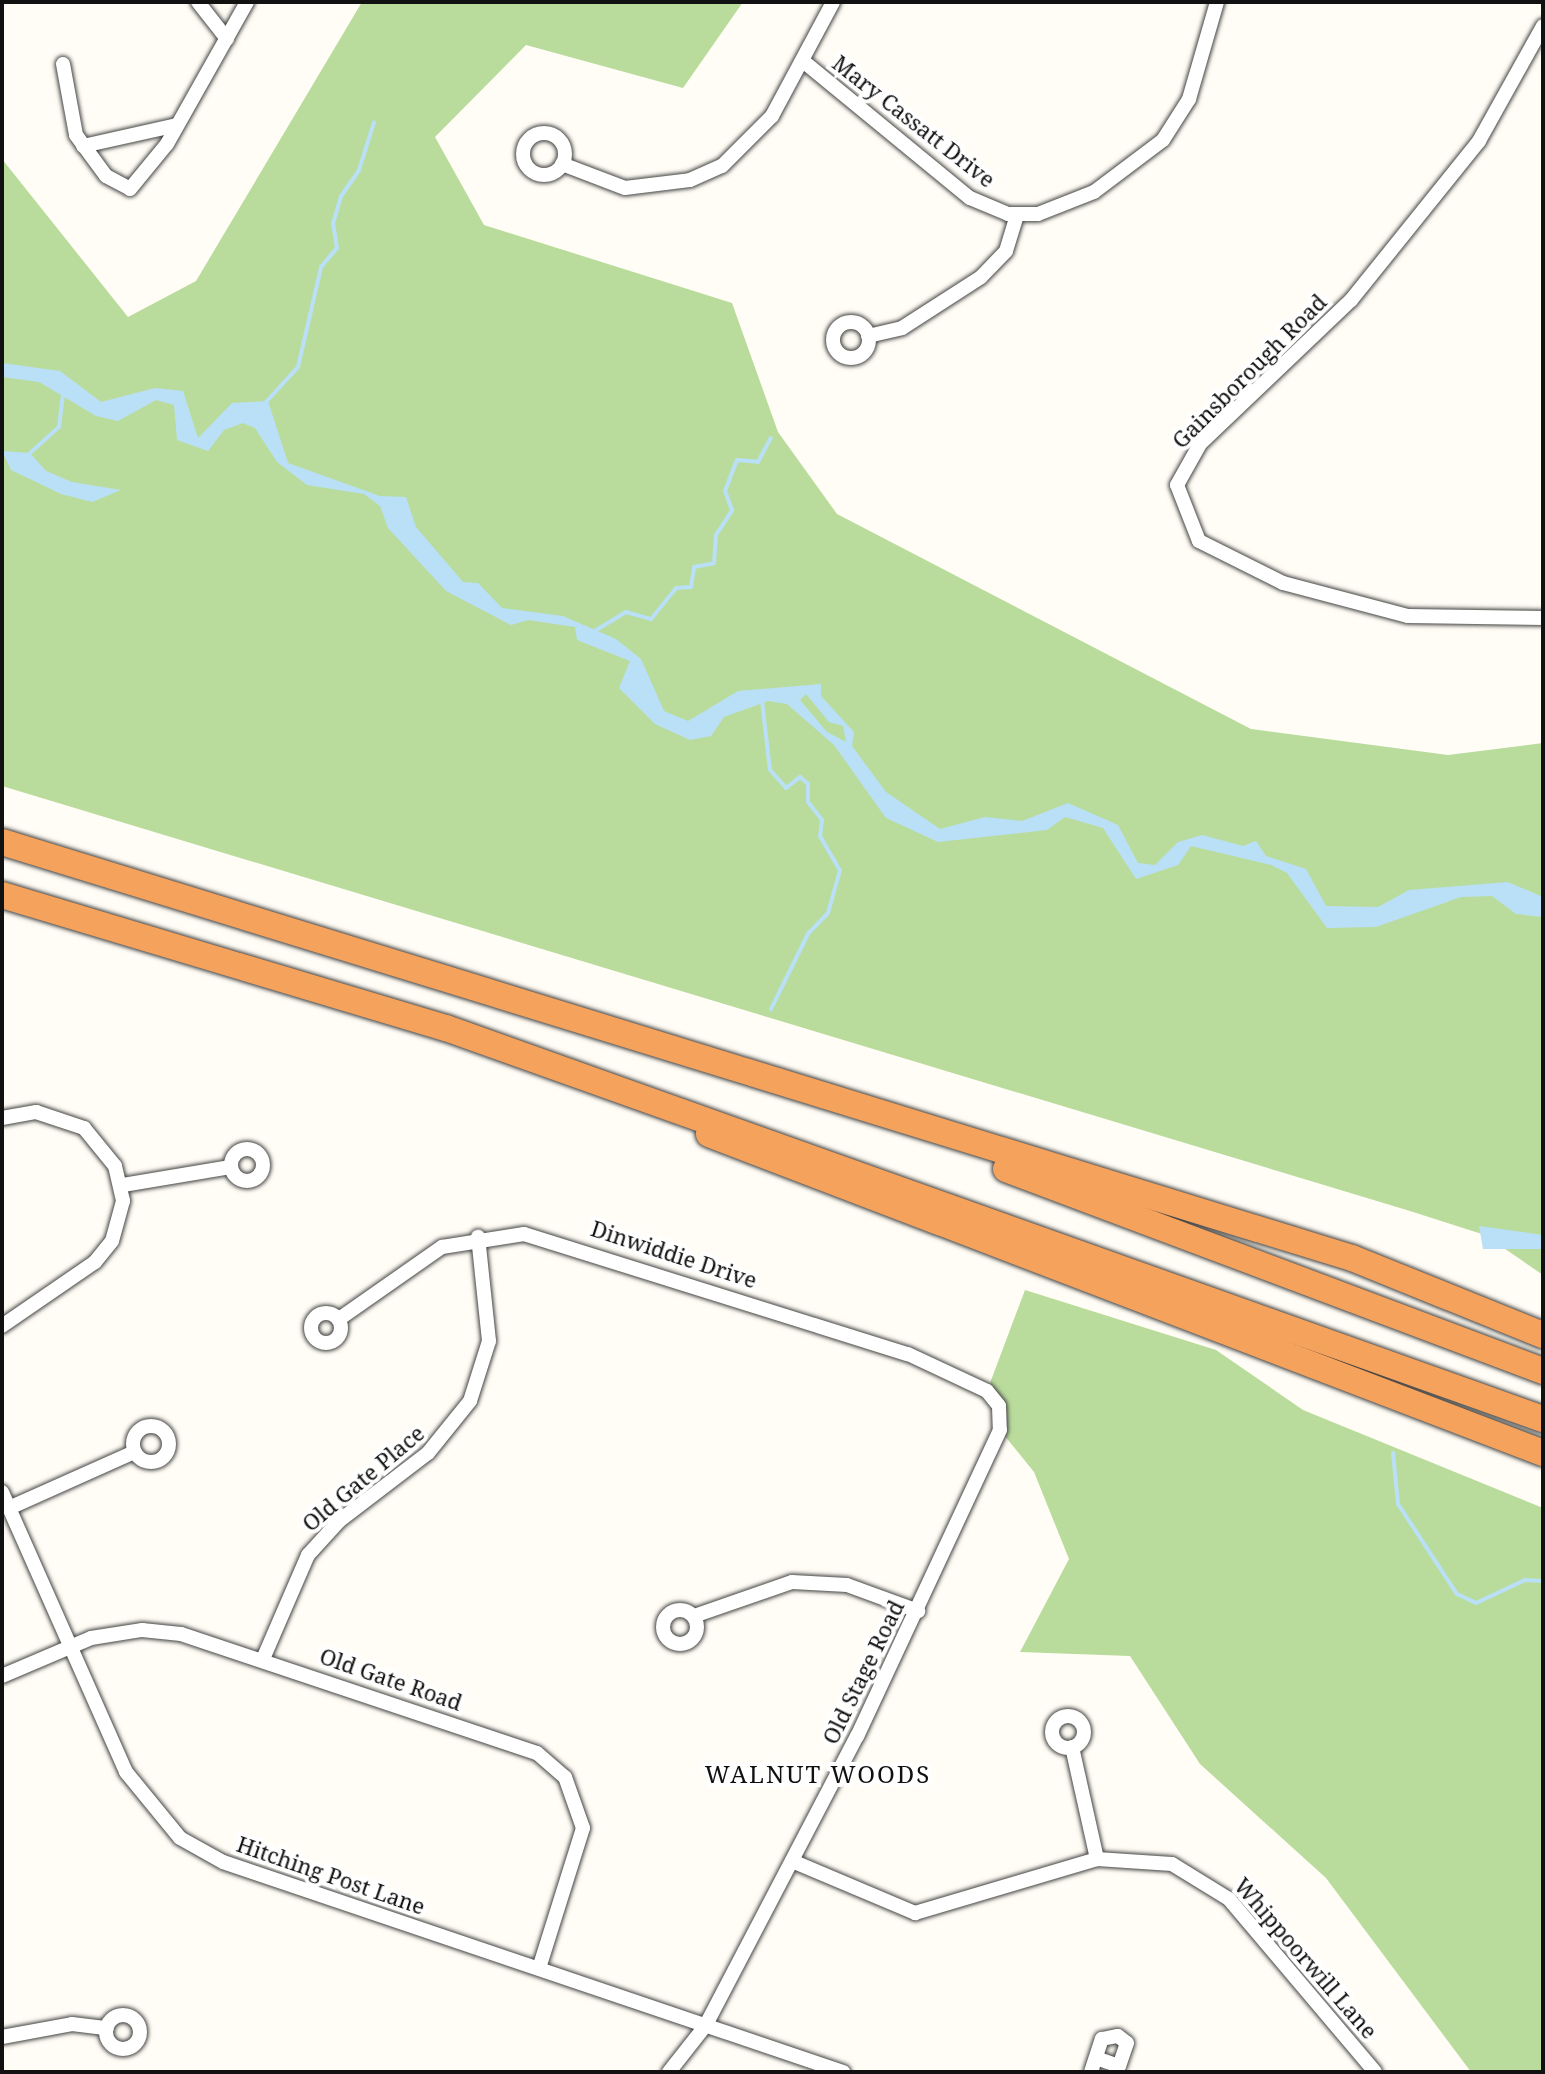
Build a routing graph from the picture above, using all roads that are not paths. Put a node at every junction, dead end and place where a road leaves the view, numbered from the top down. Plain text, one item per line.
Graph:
1 (198, 2) edge
2 (247, 2) edge
3 (833, 2) edge
4 (1217, 2) edge
5 (1543, 26) edge
6 (227, 39) junction
7 (803, 61) junction
8 (63, 64) dead end
9 (177, 125) junction
10 (83, 146) junction
11 (562, 164) dead end
12 (1017, 216) junction
13 (868, 336) dead end
14 (1543, 618) edge
15 (2, 842) edge
16 (2, 895) edge
17 (446, 1028) junction
18 (755, 1076) junction
19 (2, 1118) edge
20 (231, 1167) dead end
21 (123, 1185) junction
22 (478, 1237) junction
23 (339, 1319) dead end
24 (2, 1326) edge
25 (1538, 1331) edge
26 (1543, 1371) edge
27 (999, 1406) joint
28 (1543, 1419) edge
29 (1494, 1434) junction
30 (134, 1452) dead end
31 (1543, 1453) edge
32 (1543, 1463) edge
33 (2, 1492) edge
34 (9, 1508) junction
35 (918, 1611) junction
36 (694, 1616) dead end
37 (69, 1646) junction
38 (263, 1659) junction
39 (2, 1676) edge
40 (1072, 1747) dead end
41 (1097, 1859) junction
42 (792, 1861) junction
43 (539, 1968) junction
44 (706, 2025) junction
45 (107, 2028) dead end
46 (2, 2037) edge
47 (669, 2072) edge
48 (843, 2072) edge
49 (1375, 2072) edge

1 - 6 street
2 - 6 street
3 - 7 street
4 - 12 street
5 - 14 street, Gainsborough Road
6 - 9 street
7 - 11 street
7 - 12 street, Mary Cassatt Drive
8 - 10 street
9 - 10 street
9 - 10 street
12 - 13 street
15 - 18 highway
16 - 17 highway
17 - 28 highway
17 - 29 highway
18 - 25 highway
18 - 26 highway
19 - 21 street
20 - 21 street
21 - 24 street
22 - 23 street, Dinwiddie Drive
22 - 27 street, Dinwiddie Drive
22 - 38 street, Old Gate Place
27 - 35 street, Old Stage Road
29 - 31 highway
29 - 32 highway
30 - 34 street
33 - 34 street, Hitching Post Lane
34 - 37 street, Hitching Post Lane
35 - 36 street
35 - 42 street, Old Stage Road
37 - 38 street, Old Gate Road
37 - 39 street, Old Gate Road
37 - 43 street, Hitching Post Lane
38 - 43 street, Old Gate Road
40 - 41 street
41 - 42 street, Whippoorwill Lane
41 - 49 street, Whippoorwill Lane
42 - 44 street, Old Stage Road
43 - 44 street, Hitching Post Lane
44 - 47 street, Old Stage Road
44 - 48 street, Hitching Post Lane
45 - 46 street

